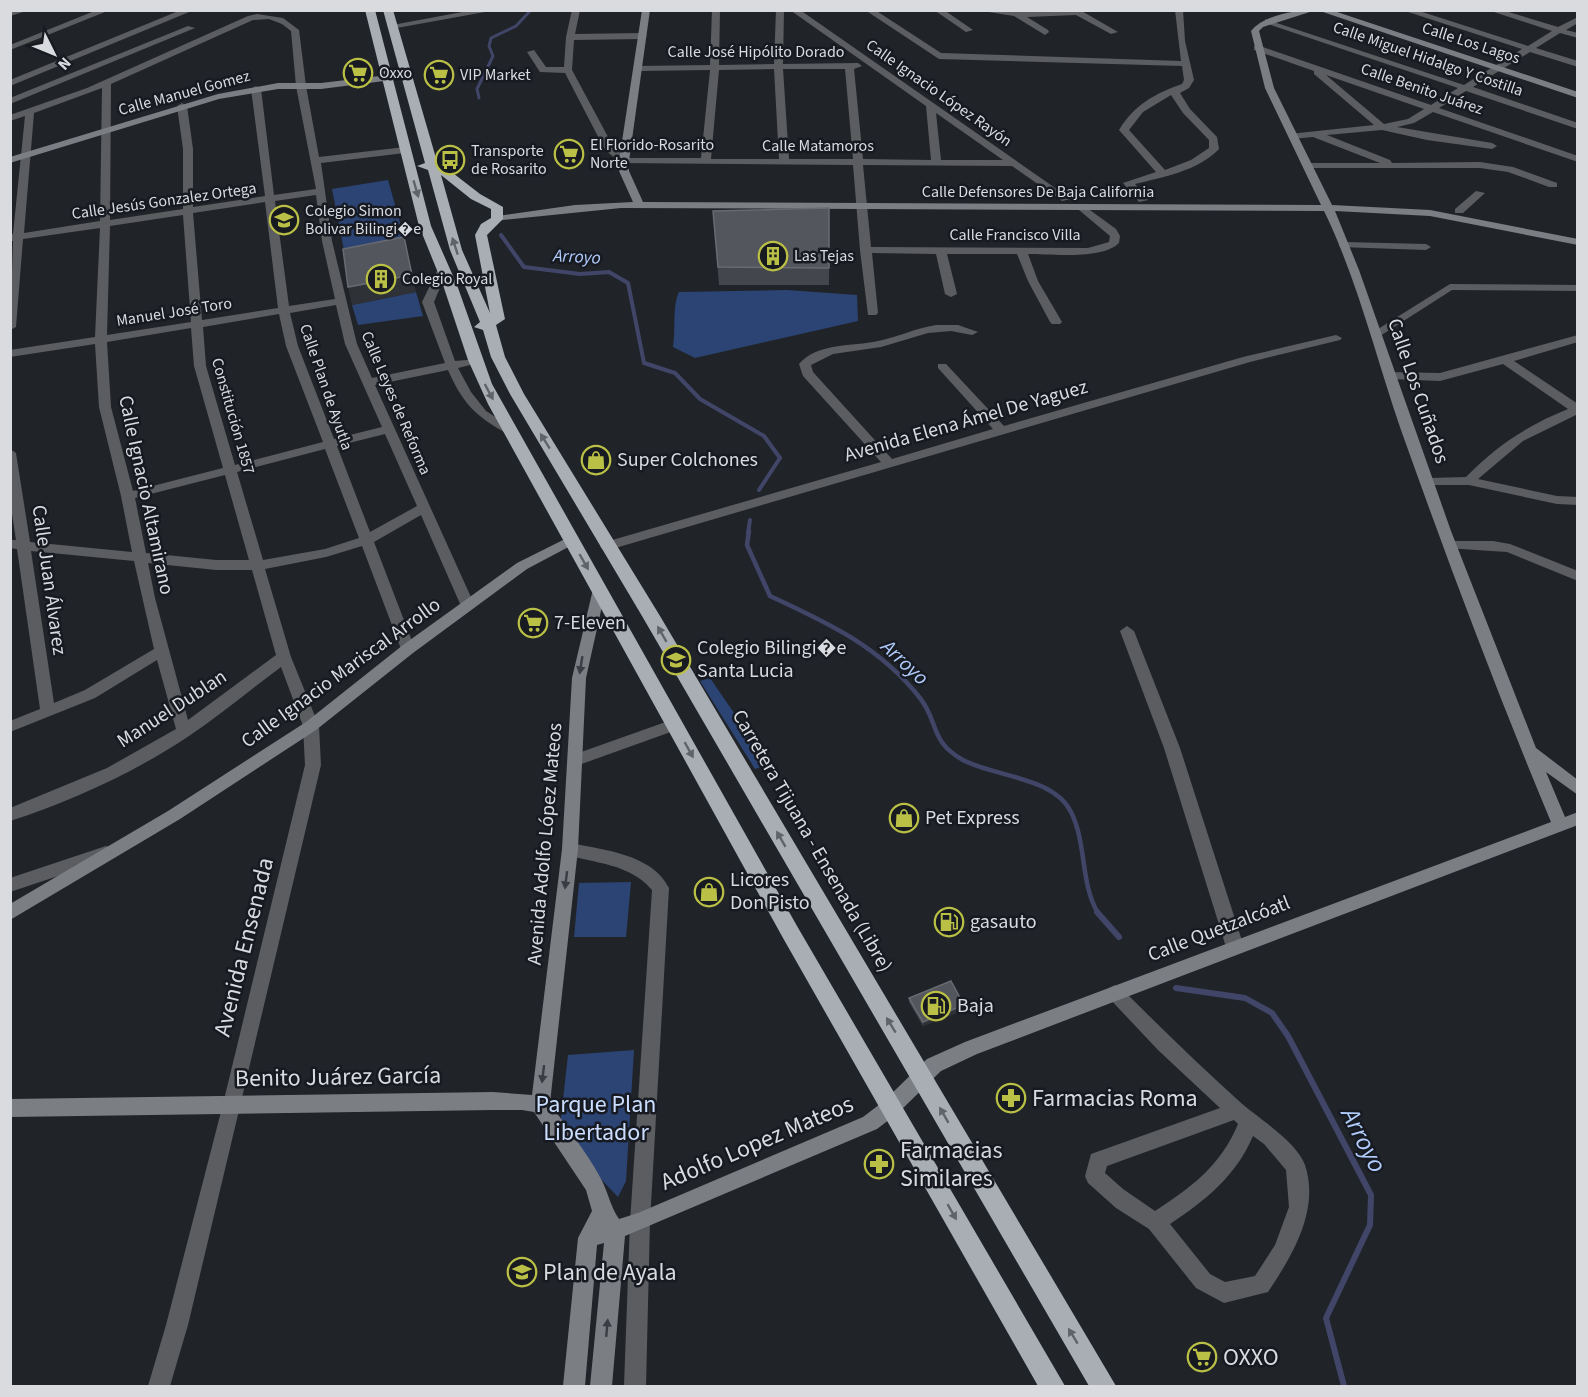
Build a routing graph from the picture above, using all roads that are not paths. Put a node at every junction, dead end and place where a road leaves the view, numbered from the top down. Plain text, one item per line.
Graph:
1 (20, 10) edge
2 (106, 10) edge
3 (190, 10) edge
4 (369, 10) edge
5 (388, 10) edge
6 (492, 10) edge
7 (576, 10) edge
8 (646, 10) edge
9 (716, 10) edge
10 (780, 10) edge
11 (795, 10) edge
12 (868, 10) edge
13 (938, 10) edge
14 (980, 10) edge
15 (1179, 10) edge
16 (1312, 10) edge
17 (1321, 10) edge
18 (1406, 10) edge
19 (1492, 10) edge
20 (10, 14) edge
21 (1016, 14) junction
22 (1578, 19) edge
23 (1268, 21) junction
24 (391, 26) junction
25 (191, 28) dead end
26 (969, 30) dead end
27 (1558, 30) junction
28 (1521, 31) edge
29 (1046, 32) dead end
30 (1114, 32) dead end
31 (643, 36) junction
32 (1578, 36) edge
33 (570, 37) junction
34 (10, 48) edge
35 (1257, 48) junction
36 (133, 52) junction
37 (531, 52) dead end
38 (152, 63) junction
39 (873, 64) junction
40 (1186, 64) junction
41 (1578, 64) edge
42 (1310, 66) junction
43 (713, 67) junction
44 (778, 67) junction
45 (849, 67) junction
46 (639, 68) junction
47 (1498, 68) junction
48 (568, 70) junction
49 (405, 76) junction
50 (386, 79) junction
51 (10, 83) edge
52 (106, 83) junction
53 (302, 86) junction
54 (1467, 88) junction
55 (256, 89) junction
56 (1176, 89) junction
57 (1578, 94) edge
58 (10, 101) edge
59 (930, 104) junction
60 (182, 106) junction
61 (1433, 109) junction
62 (30, 112) junction
63 (10, 118) edge
64 (1578, 126) edge
65 (1382, 127) junction
66 (399, 128) junction
67 (107, 130) junction
68 (1313, 134) junction
69 (1292, 136) junction
70 (1492, 146) dead end
71 (405, 150) junction
72 (27, 155) junction
73 (1578, 159) edge
74 (10, 160) edge
75 (706, 160) junction
76 (314, 161) junction
77 (624, 161) junction
78 (784, 162) junction
79 (857, 162) junction
80 (936, 162) junction
81 (1011, 163) junction
82 (1396, 165) junction
83 (1308, 166) junction
84 (431, 167) junction
85 (1163, 174) junction
86 (1553, 185) dead end
87 (321, 191) junction
88 (1480, 193) dead end
89 (272, 200) junction
90 (1143, 200) junction
91 (637, 201) junction
92 (861, 202) junction
93 (1066, 204) junction
94 (1401, 207) junction
95 (1083, 208) junction
96 (1282, 208) junction
97 (1459, 211) junction
98 (188, 212) junction
99 (497, 213) junction
100 (1325, 215) junction
101 (105, 225) junction
102 (1509, 226) junction
103 (1578, 235) edge
104 (15, 238) edge
105 (1578, 242) edge
106 (1344, 245) junction
107 (1426, 248) dead end
108 (865, 250) junction
109 (941, 250) junction
110 (1021, 250) junction
111 (446, 277) junction
112 (1578, 288) edge
113 (951, 294) dead end
114 (342, 301) junction
115 (284, 310) junction
116 (872, 313) dead end
117 (1056, 322) dead end
118 (195, 325) junction
119 (489, 326) junction
120 (10, 327) edge
121 (972, 332) dead end
122 (1376, 334) junction
123 (1336, 338) dead end
124 (1578, 338) edge
125 (101, 340) junction
126 (10, 354) edge
127 (1505, 360) junction
128 (474, 361) junction
129 (453, 366) junction
130 (942, 366) dead end
131 (1391, 375) junction
132 (367, 384) junction
133 (1577, 410) edge
134 (389, 429) junction
135 (510, 430) junction
136 (1002, 431) junction
137 (328, 447) junction
138 (10, 453) edge
139 (890, 464) junction
140 (231, 472) junction
141 (1469, 481) junction
142 (1429, 482) junction
143 (576, 491) junction
144 (128, 496) junction
145 (1578, 501) edge
146 (556, 506) junction
147 (422, 508) junction
148 (572, 540) junction
149 (365, 541) junction
150 (18, 545) edge
151 (1451, 545) junction
152 (607, 546) junction
153 (139, 557) junction
154 (260, 565) junction
155 (1578, 577) edge
156 (599, 588) junction
157 (468, 606) junction
158 (1127, 631) dead end
159 (408, 649) junction
160 (162, 651) junction
161 (284, 657) junction
162 (48, 713) junction
163 (674, 725) junction
164 (311, 726) junction
165 (10, 727) edge
166 (184, 732) junction
167 (1528, 749) junction
168 (576, 760) junction
169 (1578, 789) edge
170 (10, 815) edge
171 (1578, 818) edge
172 (1560, 825) junction
173 (570, 849) junction
174 (115, 850) junction
175 (10, 885) edge
176 (10, 913) edge
177 (1234, 947) junction
178 (1115, 993) junction
179 (921, 1075) junction
180 (232, 1104) junction
181 (540, 1105) junction
182 (891, 1107) junction
183 (10, 1108) edge
184 (1242, 1117) junction
185 (602, 1212) junction
186 (640, 1222) junction
187 (1156, 1222) junction
188 (615, 1230) junction
189 (588, 1238) junction
190 (159, 1386) edge
191 (574, 1386) edge
192 (602, 1386) edge
193 (634, 1386) edge
194 (1052, 1386) edge
195 (1102, 1386) edge

1 - 20 street
2 - 34 street
3 - 51 street
4 - 50 highway
5 - 24 highway, Carretera Tijuana - Ensenada (Libre)
6 - 24 street
7 - 33 street
8 - 31 main road
9 - 43 street
10 - 44 street
11 - 39 street, Calle Ignacio López Rayón
12 - 40 street
13 - 26 street
14 - 21 street
15 - 40 street
16 - 23 main road
17 - 47 main road, Calle Los Lagos
18 - 28 street
19 - 28 street
21 - 29 street
21 - 30 street
22 - 27 street
23 - 35 main road
23 - 54 street, Calle Miguel Hidalgo Y Costilla
24 - 49 highway, Carretera Tijuana - Ensenada (Libre)
25 - 36 street
27 - 28 street
27 - 28 street
27 - 32 street
28 - 41 street
28 - 47 street
31 - 33 street
31 - 46 main road
33 - 48 street
35 - 42 street, Calle Benito Juárez
35 - 69 main road, Calle Los Cuñados
36 - 38 street
36 - 58 street
37 - 48 street
38 - 52 street
38 - 53 street, Calle Leyes de Reforma
39 - 45 street, Calle José Hipólito Dorado
39 - 59 street, Calle Ignacio López Rayón
40 - 56 street
42 - 61 street, Calle Benito Juárez
42 - 65 street
43 - 44 street, Calle José Hipólito Dorado
43 - 46 street, Calle José Hipólito Dorado
43 - 75 street
44 - 45 street, Calle José Hipólito Dorado
44 - 78 street
45 - 79 street
46 - 77 main road
47 - 54 street
47 - 57 main road, Calle Los Lagos
48 - 77 street
49 - 50 main road, Calle Manuel Gomez
49 - 84 highway, Carretera Tijuana - Ensenada (Libre)
50 - 53 main road, Calle Manuel Gomez
50 - 66 highway
52 - 62 street
52 - 67 street, Calle Ignacio Altamirano
53 - 55 main road, Calle Manuel Gomez
53 - 76 street, Calle Leyes de Reforma
54 - 61 street
54 - 64 street, Calle Miguel Hidalgo Y Costilla
55 - 60 main road, Calle Manuel Gomez
55 - 89 street, Calle Plan de Ayutla
56 - 85 street
56 - 85 street
59 - 80 street
59 - 81 street, Calle Ignacio López Rayón
60 - 67 main road, Calle Manuel Gomez
60 - 98 street, Constitución 1857
61 - 65 street
61 - 73 street, Calle Benito Juárez
62 - 63 street
62 - 72 street
65 - 68 street
65 - 70 street
66 - 71 highway
66 - 84 highway
67 - 72 main road, Calle Manuel Gomez
67 - 101 street, Calle Ignacio Altamirano
68 - 69 street
68 - 82 street
69 - 83 main road, Calle Los Cuñados
71 - 76 street
71 -> 111 highway
72 - 74 main road, Calle Manuel Gomez
72 - 104 street
75 - 77 street, Calle Matamoros
75 - 78 street, Calle Matamoros
76 - 87 street, Calle Leyes de Reforma
77 - 91 main road
78 - 79 street, Calle Matamoros
79 - 80 street, Calle Matamoros
79 - 92 street
80 - 81 street, Calle Matamoros
81 - 93 street, Calle Ignacio López Rayón
82 - 83 street
82 - 86 street
83 - 100 main road, Calle Los Cuñados
84 - 99 highway
119 -> 84 highway, Carretera Tijuana - Ensenada (Libre)
85 - 90 street
87 - 89 street, Calle Jesús Gonzalez Ortega
87 - 114 street, Calle Leyes de Reforma
88 - 97 street
89 - 98 street, Calle Jesús Gonzalez Ortega
89 - 115 street, Calle Plan de Ayutla
90 - 93 main road, Calle Defensores De Baja California
90 - 100 main road, Calle Defensores De Baja California
91 - 92 main road, Calle Defensores De Baja California
91 - 99 main road, Calle Defensores De Baja California
92 - 93 main road, Calle Defensores De Baja California
92 - 108 street
93 - 95 main road, Calle Defensores De Baja California
94 - 97 main road, Calle Defensores De Baja California
94 - 100 main road, Calle Defensores De Baja California
94 - 102 main road, Calle Defensores De Baja California
95 - 96 main road, Calle Defensores De Baja California
95 - 110 street, Calle Francisco Villa
96 - 100 main road
96 - 100 main road, Calle Defensores De Baja California
97 - 102 main road, Calle Defensores De Baja California
98 - 101 street, Calle Jesús Gonzalez Ortega
98 - 118 street, Constitución 1857
99 - 119 highway
100 - 106 main road, Calle Los Cuñados
101 - 104 street, Calle Jesús Gonzalez Ortega
101 - 125 street, Calle Ignacio Altamirano
102 - 103 main road, Calle Defensores De Baja California
102 - 105 main road, Calle Defensores De Baja California
104 - 120 street
106 - 107 street
106 - 122 main road, Calle Los Cuñados
108 - 109 street, Calle Francisco Villa
108 - 116 street
109 - 110 street, Calle Francisco Villa
109 - 113 street
110 - 117 street
111 - 119 highway
111 - 128 highway
111 - 129 street
112 - 122 street
114 - 115 street, Manuel José Toro
114 - 132 street, Calle Leyes de Reforma
115 - 118 street, Manuel José Toro
115 - 137 street, Calle Plan de Ayutla
118 - 125 street, Manuel José Toro
118 - 140 street, Constitución 1857
143 -> 119 highway, Carretera Tijuana - Ensenada (Libre)
121 - 139 street
122 - 131 main road, Calle Los Cuñados
123 - 136 street, Avenida Elena Ámel De Yaguez
124 - 127 street
125 - 126 street, Manuel José Toro
125 - 144 street, Calle Ignacio Altamirano
127 - 131 street
127 - 133 street
128 - 129 street
128 -> 135 highway
129 - 132 street
129 - 135 street
130 - 136 street
131 - 142 main road, Calle Los Cuñados
132 - 134 street, Calle Leyes de Reforma
133 - 141 street
134 - 137 street
134 - 147 street, Calle Leyes de Reforma
135 - 146 highway
136 - 139 street, Avenida Elena Ámel De Yaguez
137 - 140 street
137 - 149 street, Calle Plan de Ayutla
138 - 150 street, Calle Juan Álvarez
139 - 152 street, Avenida Elena Ámel De Yaguez
140 - 144 street
140 - 154 street, Constitución 1857
141 - 142 street
141 - 145 street
142 - 151 main road, Calle Los Cuñados
143 - 146 highway
143 - 152 highway, Carretera Tijuana - Ensenada (Libre)
144 - 153 street, Calle Ignacio Altamirano
146 - 148 highway
147 - 149 street
147 - 157 street, Calle Leyes de Reforma
148 -> 156 highway
148 - 157 main road, Calle Ignacio Mariscal Arrollo
149 - 154 street
149 - 159 street, Calle Plan de Ayutla
150 - 153 street
150 - 162 street, Calle Juan Álvarez
151 - 155 street
151 - 167 main road, Calle Los Cuñados
179 -> 152 highway, Carretera Tijuana - Ensenada (Libre)
153 - 154 street
153 - 160 street, Calle Ignacio Altamirano
154 - 161 street, Constitución 1857
156 - 163 highway
156 -> 168 main road, Avenida Adolfo López Mateos
157 - 159 main road, Calle Ignacio Mariscal Arrollo
158 - 177 street
159 - 164 main road, Calle Ignacio Mariscal Arrollo
160 - 162 street
160 - 166 street, Calle Ignacio Altamirano
161 - 164 street, Avenida Ensenada
161 - 166 street, Manuel Dublan
162 - 165 street
163 - 168 street
163 -> 182 highway
164 - 174 main road, Calle Ignacio Mariscal Arrollo
164 - 180 street, Avenida Ensenada
166 - 170 street, Manuel Dublan
167 - 169 main road
167 - 172 main road, Calle Los Cuñados
168 - 173 main road, Avenida Adolfo López Mateos
171 - 172 main road, Calle Quetzalcóatl
172 - 177 main road, Calle Quetzalcóatl
173 -> 181 main road, Avenida Adolfo López Mateos
173 - 186 street, Adolfo Lopez Mateos
174 - 175 street
174 - 176 main road, Calle Ignacio Mariscal Arrollo
177 - 178 main road, Calle Quetzalcóatl
178 - 179 main road, Calle Quetzalcóatl
178 - 184 street
179 - 182 main road, Calle Quetzalcóatl
195 -> 179 highway, Carretera Tijuana - Ensenada (Libre)
180 - 181 main road, Benito Juárez García
180 - 183 main road, Benito Juárez García
180 - 190 street, Avenida Ensenada
181 - 185 main road
182 - 186 main road, Adolfo Lopez Mateos
182 -> 194 highway
184 - 187 street
184 - 187 street
184 - 187 street
185 - 188 main road
185 - 189 main road
186 - 188 main road, Adolfo Lopez Mateos
186 - 193 street
188 - 189 main road, Adolfo Lopez Mateos
192 -> 188 main road
189 - 191 main road

